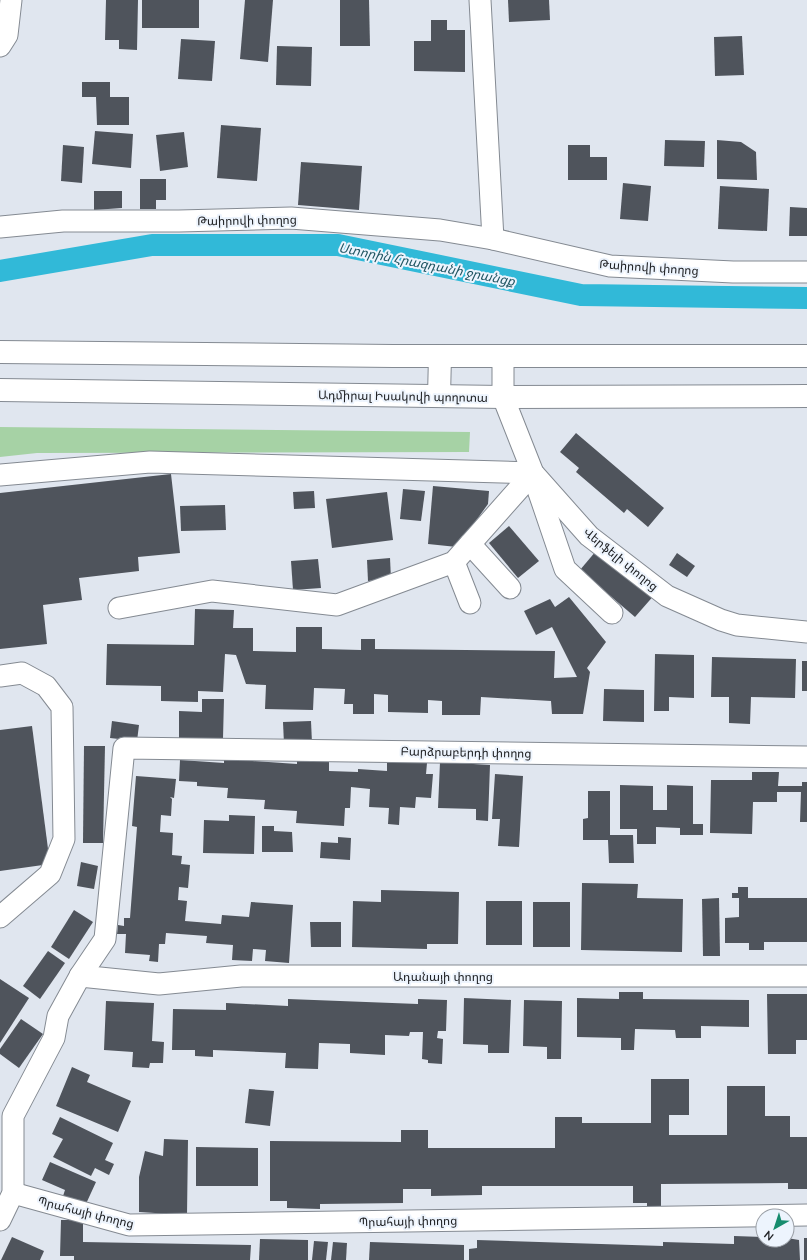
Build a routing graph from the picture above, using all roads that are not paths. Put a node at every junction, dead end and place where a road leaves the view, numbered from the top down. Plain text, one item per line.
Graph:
1 (11, 0) edge
2 (480, 0) edge
3 (0, 46) edge
4 (0, 227) edge
5 (493, 240) junction
6 (807, 272) edge
7 (0, 352) edge
8 (440, 356) junction
9 (807, 356) edge
10 (504, 357) junction
11 (0, 390) edge
12 (440, 396) junction
13 (807, 396) edge
14 (503, 397) junction
15 (533, 473) junction
16 (0, 475) edge
17 (470, 544) junction
18 (454, 562) junction
19 (510, 588) dead end
20 (470, 603) dead end
21 (120, 608) dead end
22 (612, 613) dead end
23 (807, 632) edge
24 (0, 676) edge
25 (807, 757) edge
26 (0, 917) edge
27 (80, 976) junction
28 (807, 976) edge
29 (13, 1193) junction
30 (807, 1214) edge
31 (0, 1220) edge

1 - 3 street
2 - 5 street
4 - 5 street, Թաիրովի փողոց
5 - 6 street, Թաիրովի փողոց
7 - 8 highway
8 - 10 highway
8 - 12 highway
9 - 10 highway
10 - 14 street
11 - 12 highway, Ադմիրալ Իսակովի պողոտա
12 - 14 highway, Ադմիրալ Իսակովի պողոտա
13 - 14 highway, Ադմիրալ Իսակովի պողոտա
14 - 15 street, Վերֆելի փողոց
15 - 16 street
15 - 17 street
15 - 22 street
15 - 23 street, Վերֆելի փողոց
17 - 18 street
17 - 19 street
18 - 20 street
18 - 21 street
24 - 26 street
25 - 27 street, Բարձրաբերդի փողոց
27 - 28 street, Ադանայի փողոց
27 - 29 street
29 - 30 street, Պրահայի փողոց
29 - 31 street

